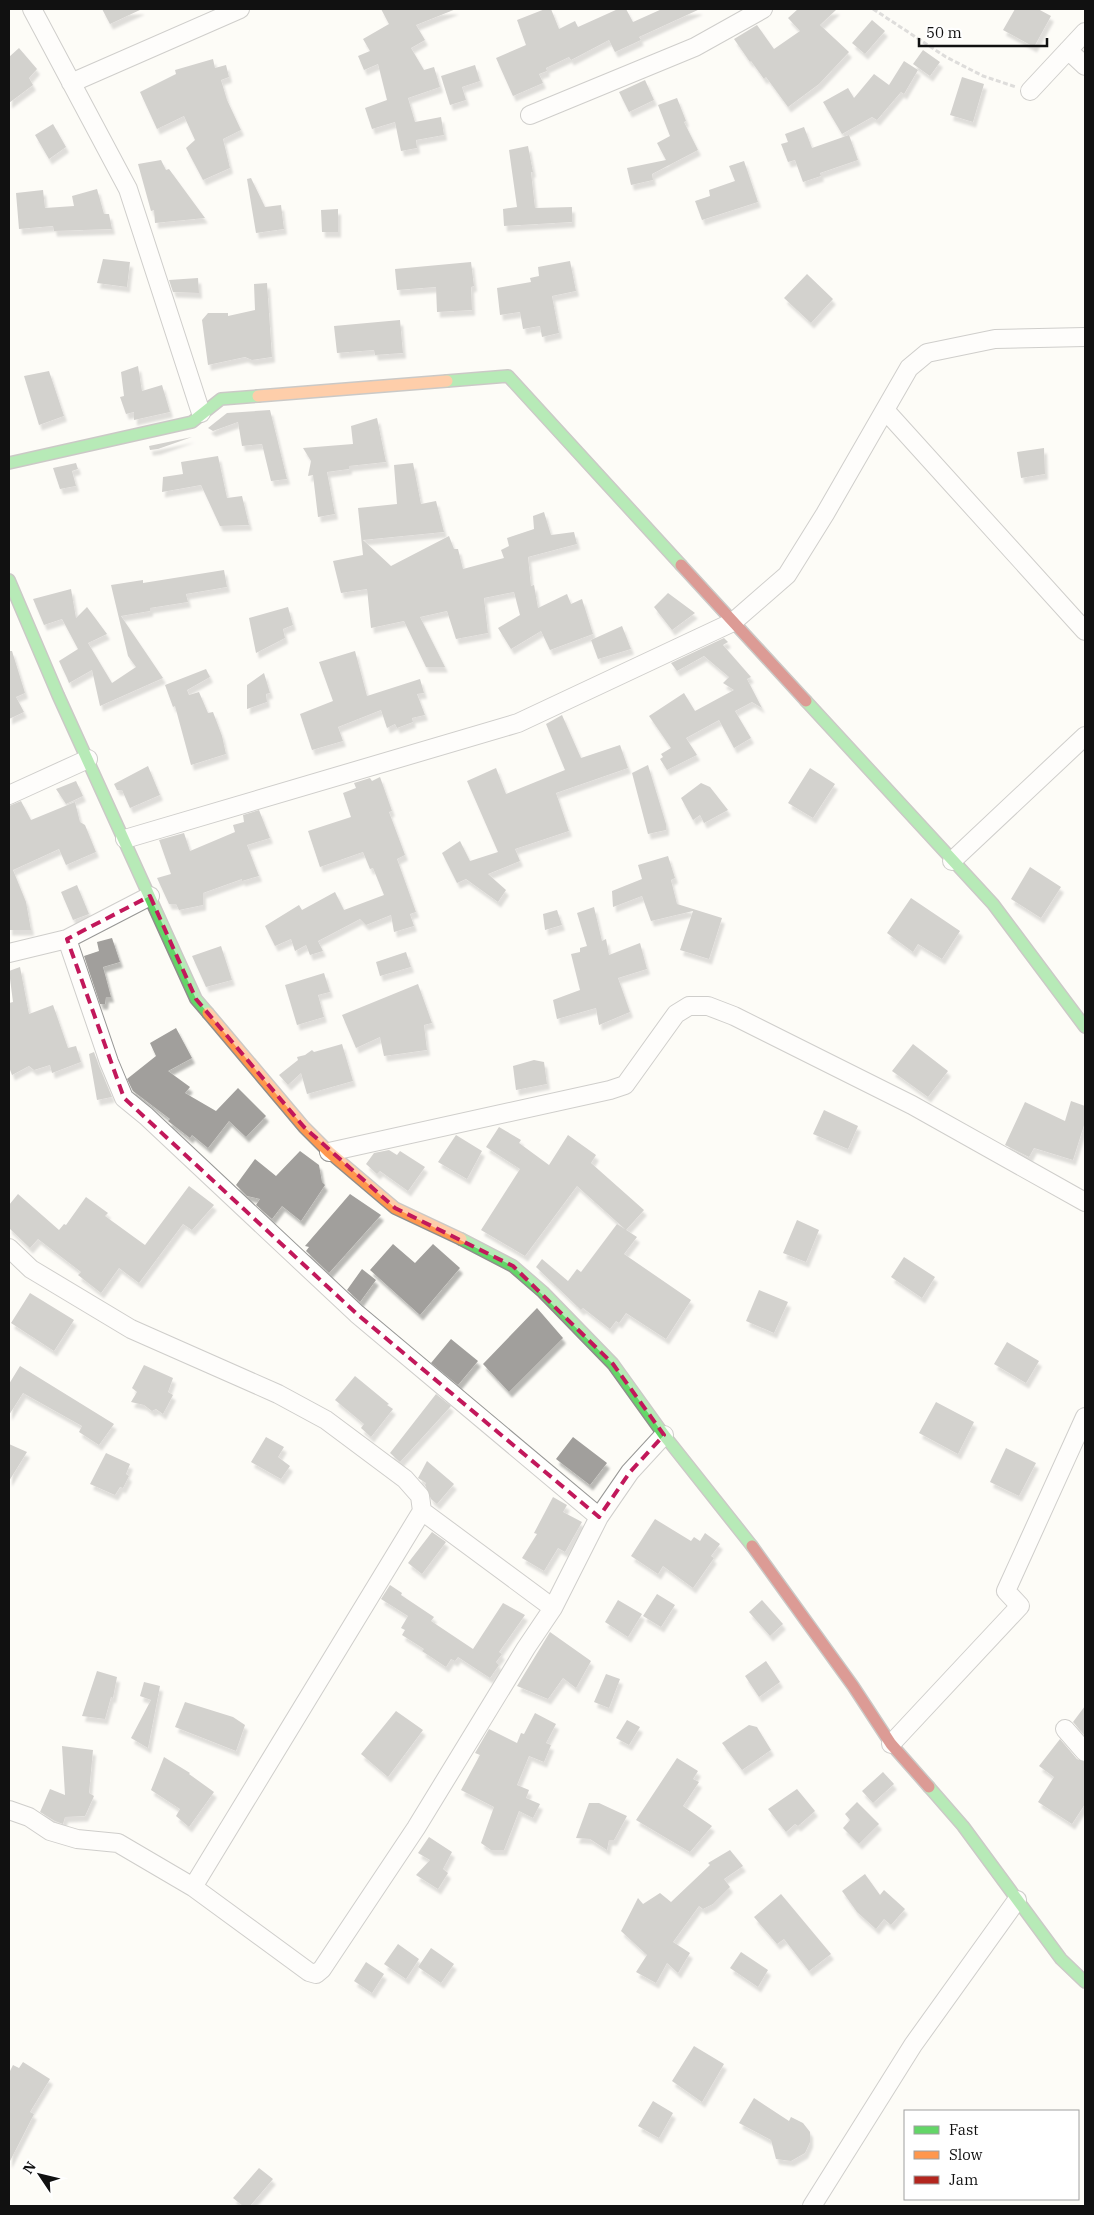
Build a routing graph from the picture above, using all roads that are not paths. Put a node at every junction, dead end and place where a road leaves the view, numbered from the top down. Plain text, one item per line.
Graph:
1 (32, 9) edge
2 (240, 9) edge
3 (763, 9) edge
4 (1085, 32) edge
5 (1068, 50) junction
6 (1085, 66) edge
7 (71, 83) junction
8 (1030, 91) road end
9 (530, 115) dead end
10 (1085, 337) edge
11 (885, 410) junction
12 (201, 413) junction
13 (9, 462) edge
14 (9, 580) edge
15 (733, 622) junction
16 (1085, 632) edge
17 (1085, 736) edge
18 (88, 759) junction
19 (9, 795) edge
20 (125, 839) junction
21 (952, 861) junction
22 (150, 896) junction
23 (67, 939) junction
24 (9, 953) edge
25 (1085, 1027) edge
26 (329, 1152) junction
27 (1085, 1202) edge
28 (9, 1248) edge
29 (1085, 1417) edge
30 (664, 1435) junction
31 (422, 1510) junction
32 (599, 1517) junction
33 (554, 1608) junction
34 (1065, 1729) dead end
35 (891, 1744) junction
36 (1085, 1752) edge
37 (9, 1810) edge
38 (194, 1887) junction
39 (1017, 1900) junction
40 (1085, 1982) edge
41 (812, 2206) edge

1 - 7 street
2 - 7 street
3 - 9 street
4 - 5 street
5 - 6 street
5 - 8 street
7 - 12 street
10 - 11 street
11 - 15 street
11 - 16 street
12 - 13 street
12 - 15 street
14 - 18 street
15 - 20 street
15 - 21 street
17 - 21 street
18 - 19 street
18 - 20 street
20 - 22 street
21 - 25 street
22 - 23 street
22 - 26 street
23 - 24 street
23 - 32 street
26 - 27 street
26 - 30 street
28 - 31 street
29 - 35 street
30 - 32 street
30 - 35 street
31 - 33 street
31 - 38 street
32 - 33 street
33 - 38 street
34 - 36 street
35 - 39 street
37 - 38 street
39 - 40 street
39 - 41 street

